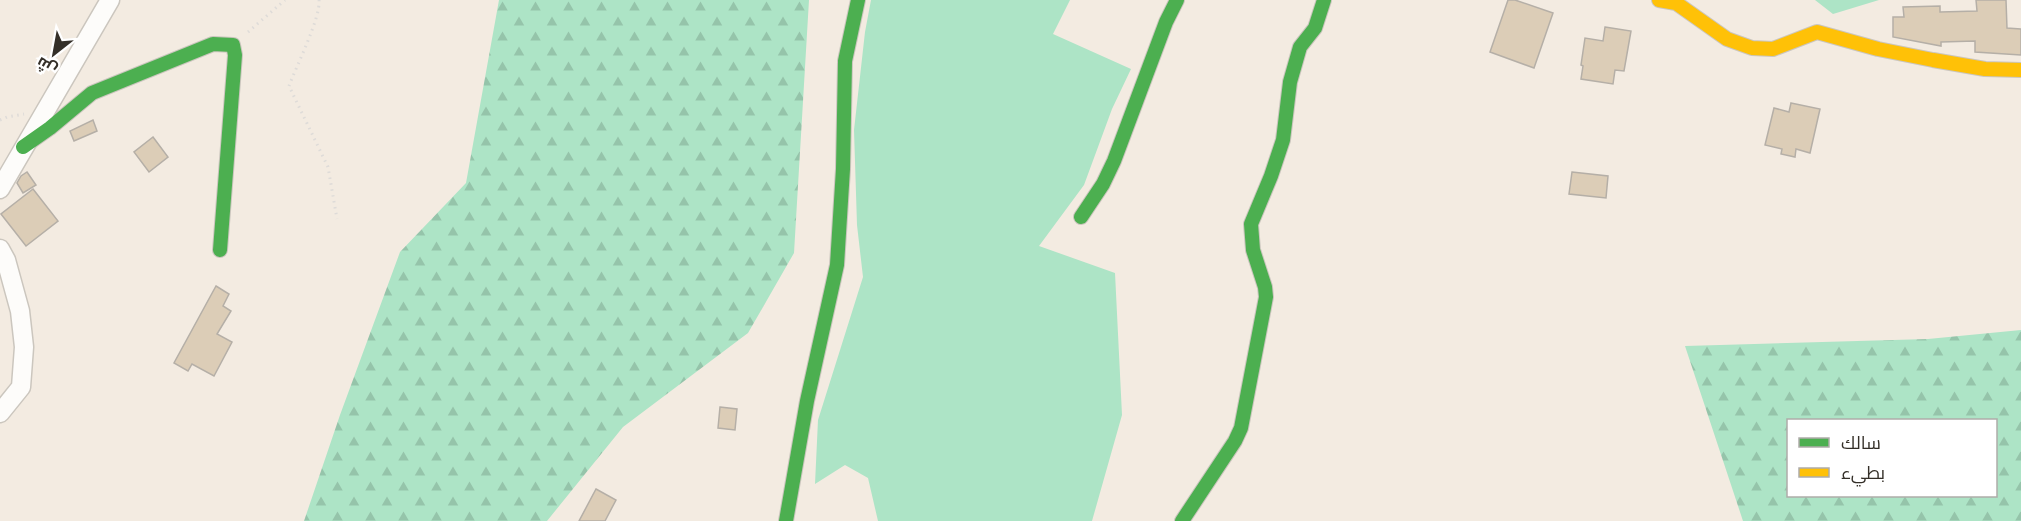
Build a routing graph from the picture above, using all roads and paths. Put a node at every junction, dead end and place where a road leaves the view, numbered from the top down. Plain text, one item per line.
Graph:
1 (110, 0) edge
2 (285, 0) edge
3 (319, 0) edge
4 (858, 0) edge
5 (1177, 0) edge
6 (1324, 0) edge
7 (1659, 0) edge
8 (233, 45) junction
9 (2021, 70) edge
10 (43, 112) junction
11 (0, 120) edge
12 (23, 147) junction
13 (0, 189) edge
14 (1081, 217) dead end
15 (337, 219) dead end
16 (0, 249) edge
17 (220, 250) dead end
18 (0, 413) edge
19 (786, 521) edge
20 (1182, 521) edge

1 - 10 street
2 - 8 path
3 - 15 path
4 - 19 street
5 - 14 street
6 - 20 street
7 - 9 street
8 - 12 street
8 - 17 street
10 - 11 path
10 - 12 street
12 - 13 street
16 - 18 street

